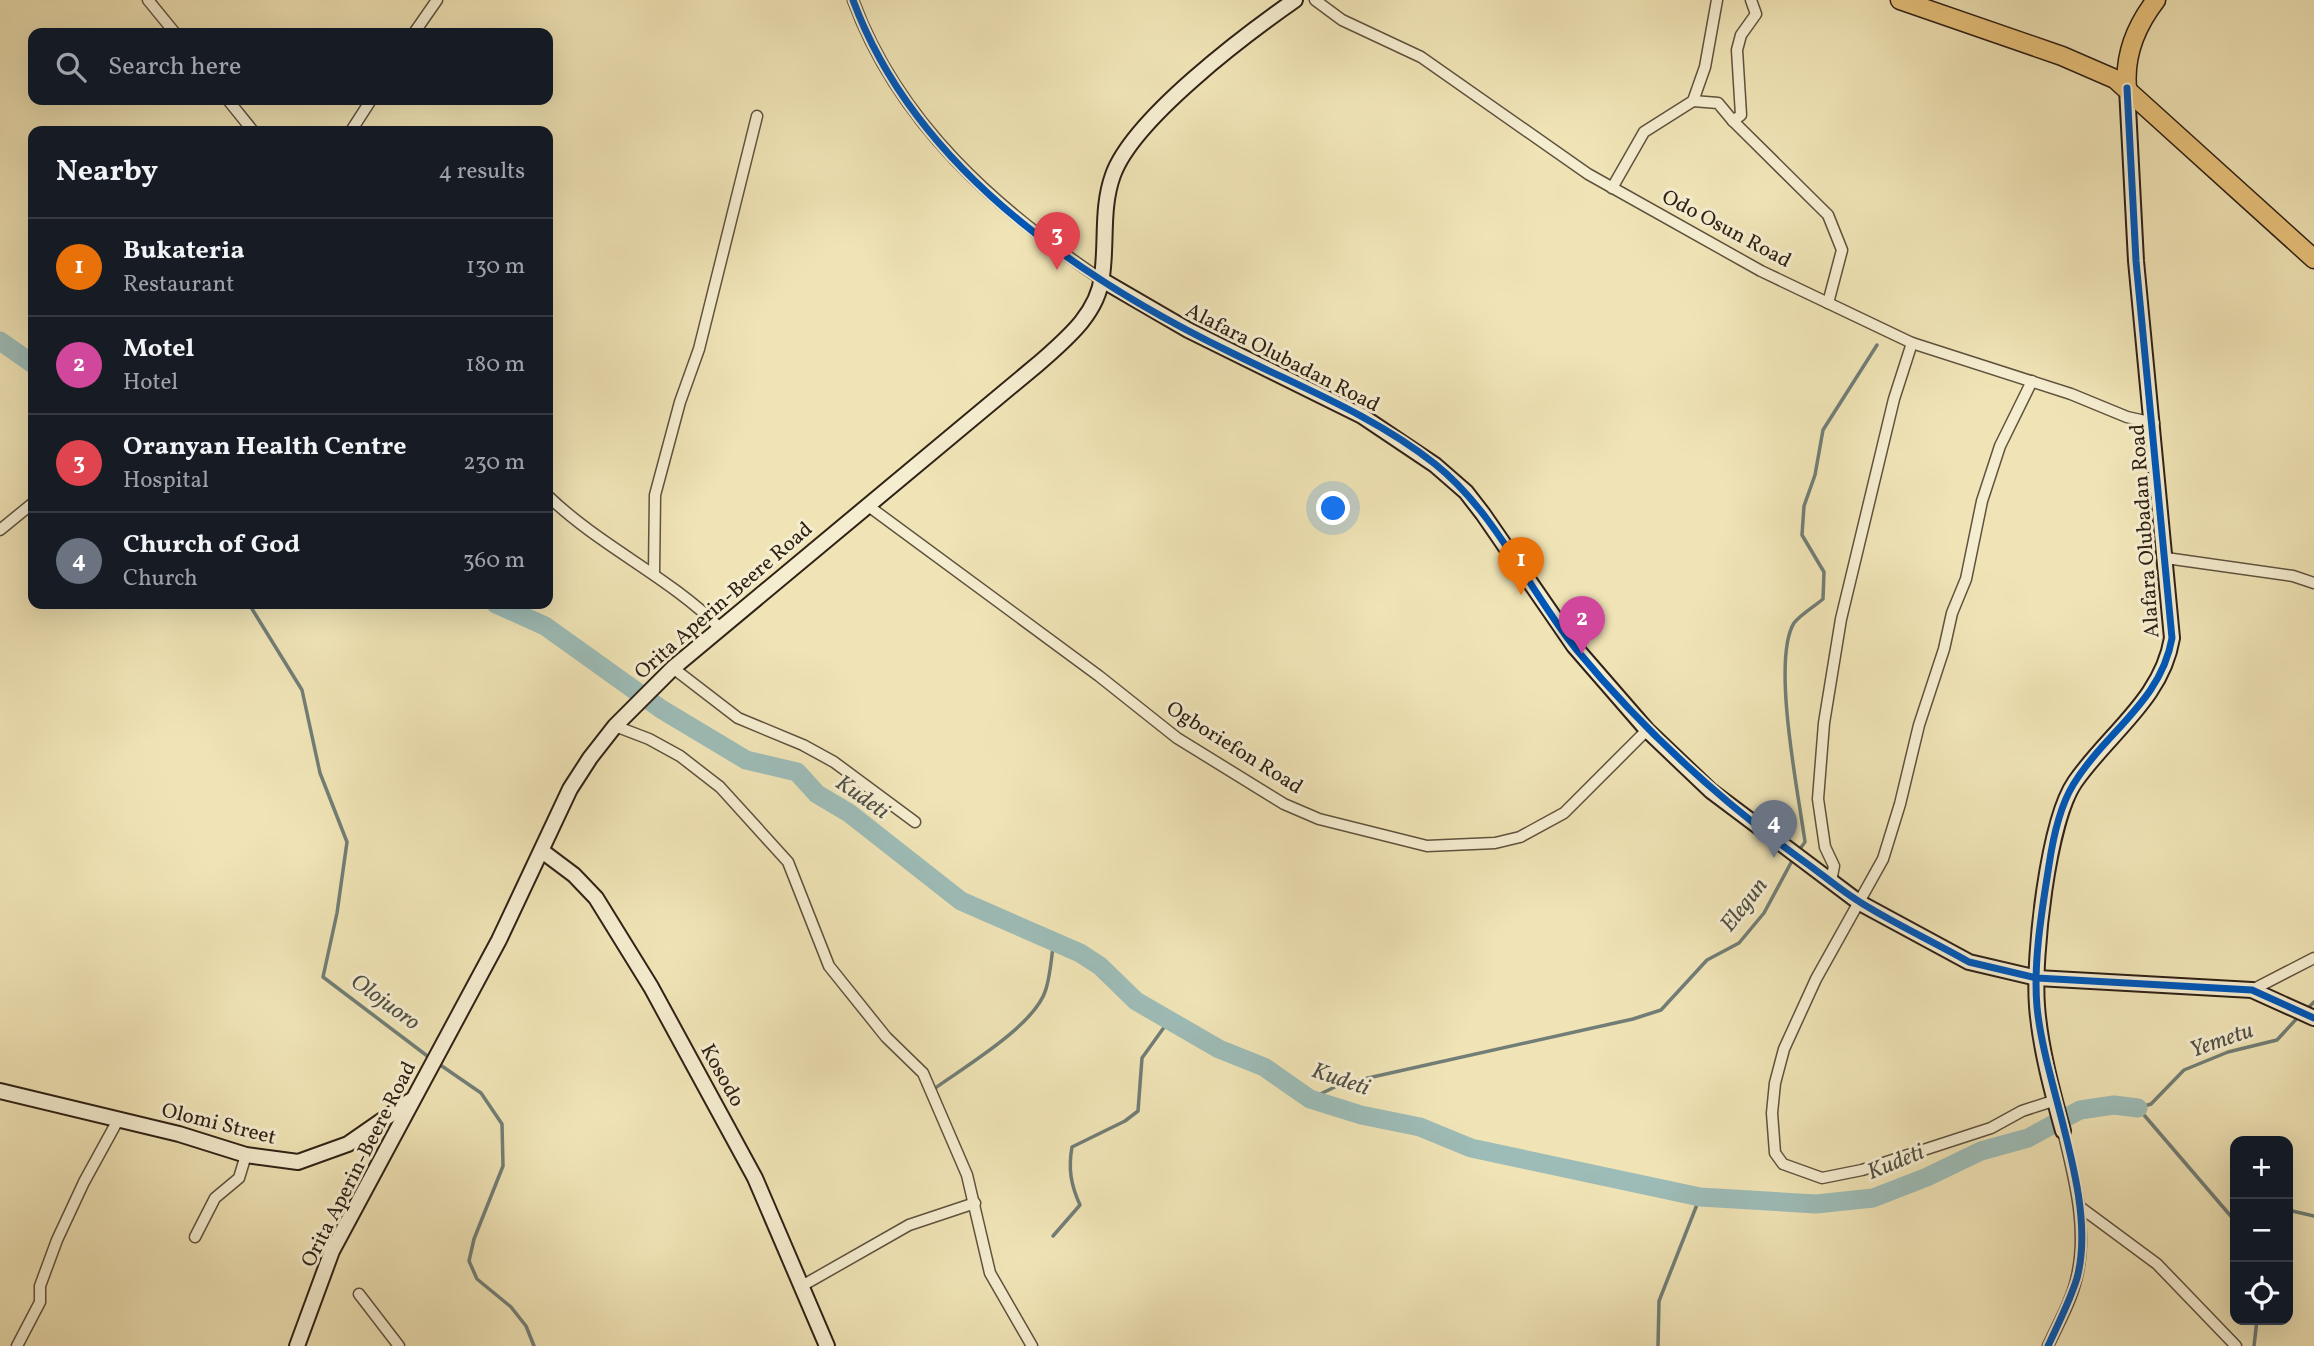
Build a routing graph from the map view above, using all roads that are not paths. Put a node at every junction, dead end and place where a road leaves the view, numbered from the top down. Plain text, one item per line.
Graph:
1 (148, 0) edge
2 (437, 0) edge
3 (853, 0) edge
4 (1295, 0) edge
5 (1315, 0) edge
6 (1717, 0) edge
7 (1751, 0) edge
8 (1900, 0) edge
9 (1935, 0) edge
10 (2156, 0) edge
11 (171, 28) edge
12 (417, 28) edge
13 (2126, 80) junction
14 (1693, 101) junction
15 (232, 105) edge
16 (368, 105) edge
17 (757, 116) dead end
18 (1733, 121) junction
19 (249, 126) edge
20 (354, 126) edge
21 (1612, 188) junction
22 (2280, 220) junction
23 (2314, 245) edge
24 (2314, 260) edge
25 (1102, 279) junction
26 (1828, 303) junction
27 (1912, 343) junction
28 (2032, 381) junction
29 (2154, 423) junction
30 (553, 500) edge
31 (867, 505) junction
32 (28, 507) edge
33 (0, 530) edge
34 (2166, 558) junction
35 (654, 573) junction
36 (2314, 583) edge
37 (720, 628) junction
38 (673, 668) junction
39 (615, 726) junction
40 (1647, 730) junction
41 (915, 822) dead end
42 (542, 851) junction
43 (1831, 881) junction
44 (1860, 903) junction
45 (2314, 958) edge
46 (2037, 978) junction
47 (2252, 990) junction
48 (2314, 1017) edge
49 (0, 1091) edge
50 (414, 1098) junction
51 (2057, 1106) junction
52 (118, 1120) junction
53 (2063, 1131) joint
54 (246, 1155) junction
55 (975, 1203) junction
56 (2080, 1207) junction
57 (195, 1237) dead end
58 (800, 1287) junction
59 (359, 1294) dead end
60 (17, 1346) edge
61 (297, 1346) edge
62 (399, 1346) edge
63 (827, 1346) edge
64 (1032, 1346) edge
65 (2048, 1346) edge
66 (2236, 1346) edge

1 - 11 street
2 - 12 street
3 - 25 street
4 - 25 main road, Orita Aperin-Beere Road
5 - 21 street, Odo Osun Road
6 - 14 street
7 - 18 street
8 - 13 highway
9 - 13 highway
10 - 13 highway
13 - 22 highway
13 - 29 main road, Alafara Olubadan Road
14 - 18 street
14 - 21 street
15 - 19 street
16 - 20 street
17 - 35 street
18 - 26 street
21 - 26 street, Odo Osun Road
22 - 23 highway
22 - 24 highway
25 - 31 main road, Orita Aperin-Beere Road
25 - 40 main road, Alafara Olubadan Road
26 - 27 street, Odo Osun Road
27 - 28 street, Odo Osun Road
27 - 43 street
28 - 29 street, Odo Osun Road
28 - 44 street
29 - 34 main road, Alafara Olubadan Road
30 - 35 street
31 - 37 main road, Orita Aperin-Beere Road
31 - 40 street, Ogboriefon Road
32 - 33 street
34 - 36 street
34 - 46 main road, Alafara Olubadan Road
35 - 37 street
37 - 38 main road, Orita Aperin-Beere Road
38 - 39 main road, Orita Aperin-Beere Road
38 - 41 street
39 - 42 main road, Orita Aperin-Beere Road
39 - 55 street
40 - 43 main road, Alafara Olubadan Road
42 - 50 main road, Orita Aperin-Beere Road
42 - 58 main road, Kosodo
43 - 44 main road, Alafara Olubadan Road
44 - 46 main road, Alafara Olubadan Road
44 - 51 street
45 - 47 street
46 - 47 main road, Alafara Olubadan Road
46 - 51 main road, Alafara Olubadan Road
47 - 48 main road, Alafara Olubadan Road
49 - 52 main road, Olomi Street
50 - 54 main road, Olomi Street
50 - 61 main road, Orita Aperin-Beere Road
51 - 53 main road, Alafara Olubadan Road
52 - 54 main road, Olomi Street
52 - 60 street
53 - 56 street
54 - 57 street
55 - 58 street
55 - 64 street
56 - 65 street
56 - 66 street
58 - 63 main road, Kosodo
59 - 62 street

